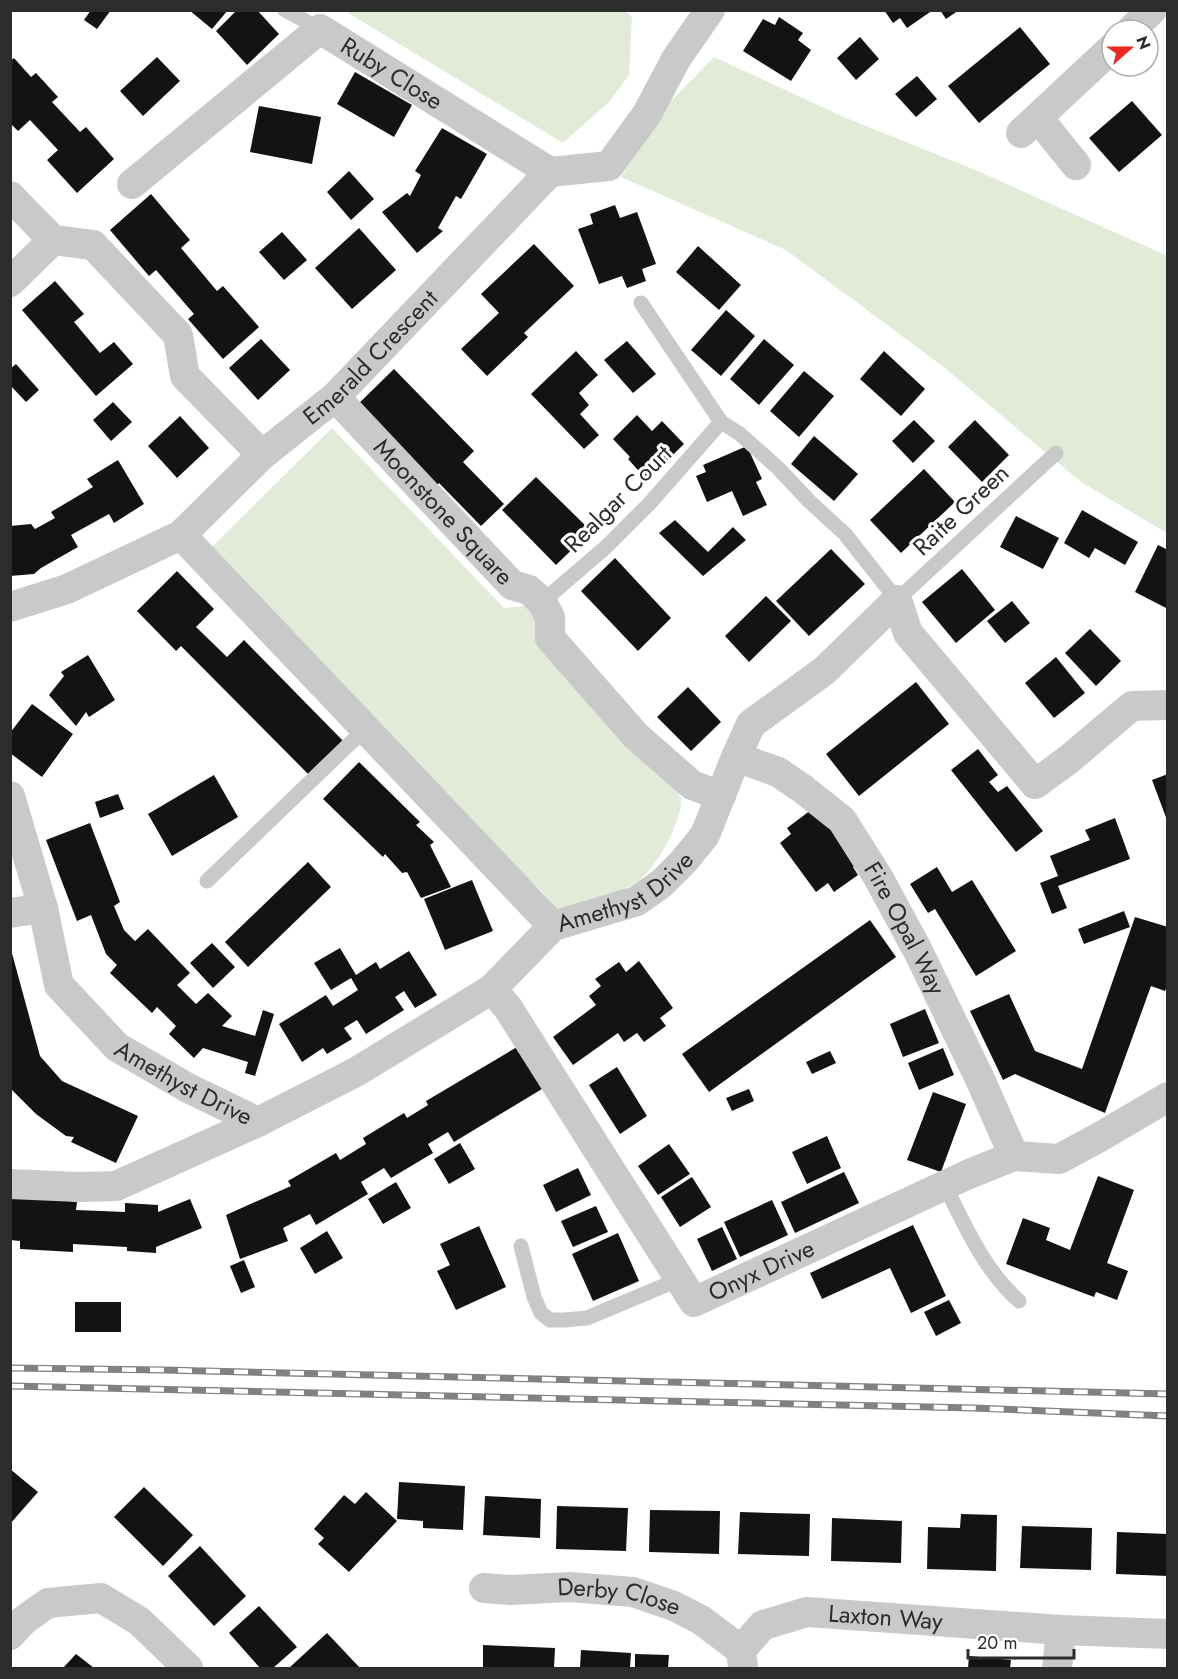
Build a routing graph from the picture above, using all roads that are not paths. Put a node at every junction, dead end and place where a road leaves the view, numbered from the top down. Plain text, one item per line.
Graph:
1 (285, 10) edge
2 (701, 14) edge
3 (320, 29) junction
4 (1100, 59) edge
5 (1076, 165) dead end
6 (550, 172) junction
7 (132, 184) dead end
8 (10, 196) edge
9 (53, 240) junction
10 (10, 282) edge
11 (641, 303) dead end
12 (335, 397) junction
13 (721, 422) junction
14 (1056, 453) dead end
15 (262, 455) junction
16 (181, 535) junction
17 (897, 600) junction
18 (542, 602) junction
19 (10, 607) edge
20 (1167, 705) edge
21 (365, 729) junction
22 (735, 757) junction
23 (10, 796) edge
24 (721, 796) junction
25 (207, 881) dead end
26 (43, 908) junction
27 (10, 913) edge
28 (553, 926) junction
29 (492, 989) junction
30 (1167, 1097) edge
31 (258, 1122) junction
32 (1014, 1156) junction
33 (10, 1184) edge
34 (945, 1186) junction
35 (521, 1246) dead end
36 (680, 1278) junction
37 (1019, 1301) dead end
38 (483, 1588) dead end
39 (1061, 1630) junction
40 (1167, 1634) edge
41 (10, 1635) edge
42 (742, 1659) edge
43 (188, 1668) edge
44 (1057, 1668) edge

1 - 3 lane
2 - 6 street
3 - 6 street, Ruby Close
3 - 7 street, Ruby Close
4 - 5 street
6 - 12 street, Emerald Crescent
8 - 9 street
9 - 10 street
9 - 15 street
11 - 13 lane
12 - 15 street, Emerald Crescent
12 - 18 street, Moonstone Square
13 - 17 lane
13 - 18 lane, Realgar Court
14 - 17 lane, Raite Green
15 - 16 street, Emerald Crescent
16 - 19 street, Emerald Crescent
16 - 21 street
17 - 20 street
17 - 22 street, Amethyst Drive
18 - 24 street
21 - 25 lane
21 - 28 street
22 - 24 street, Amethyst Drive
22 - 32 street, Fire Opal Way
23 - 26 street, Amethyst Drive
24 - 28 street, Amethyst Drive
26 - 27 street
26 - 31 street, Amethyst Drive
28 - 29 street, Amethyst Drive
29 - 31 street, Amethyst Drive
29 - 36 street, Onyx Drive
30 - 32 street, Onyx Drive
31 - 33 street
32 - 34 street, Onyx Drive
34 - 36 street, Onyx Drive
34 - 37 lane
35 - 36 lane
38 - 42 street, Derby Close
39 - 40 street, Laxton Way
39 - 42 street, Laxton Way
39 - 44 street
41 - 43 street

